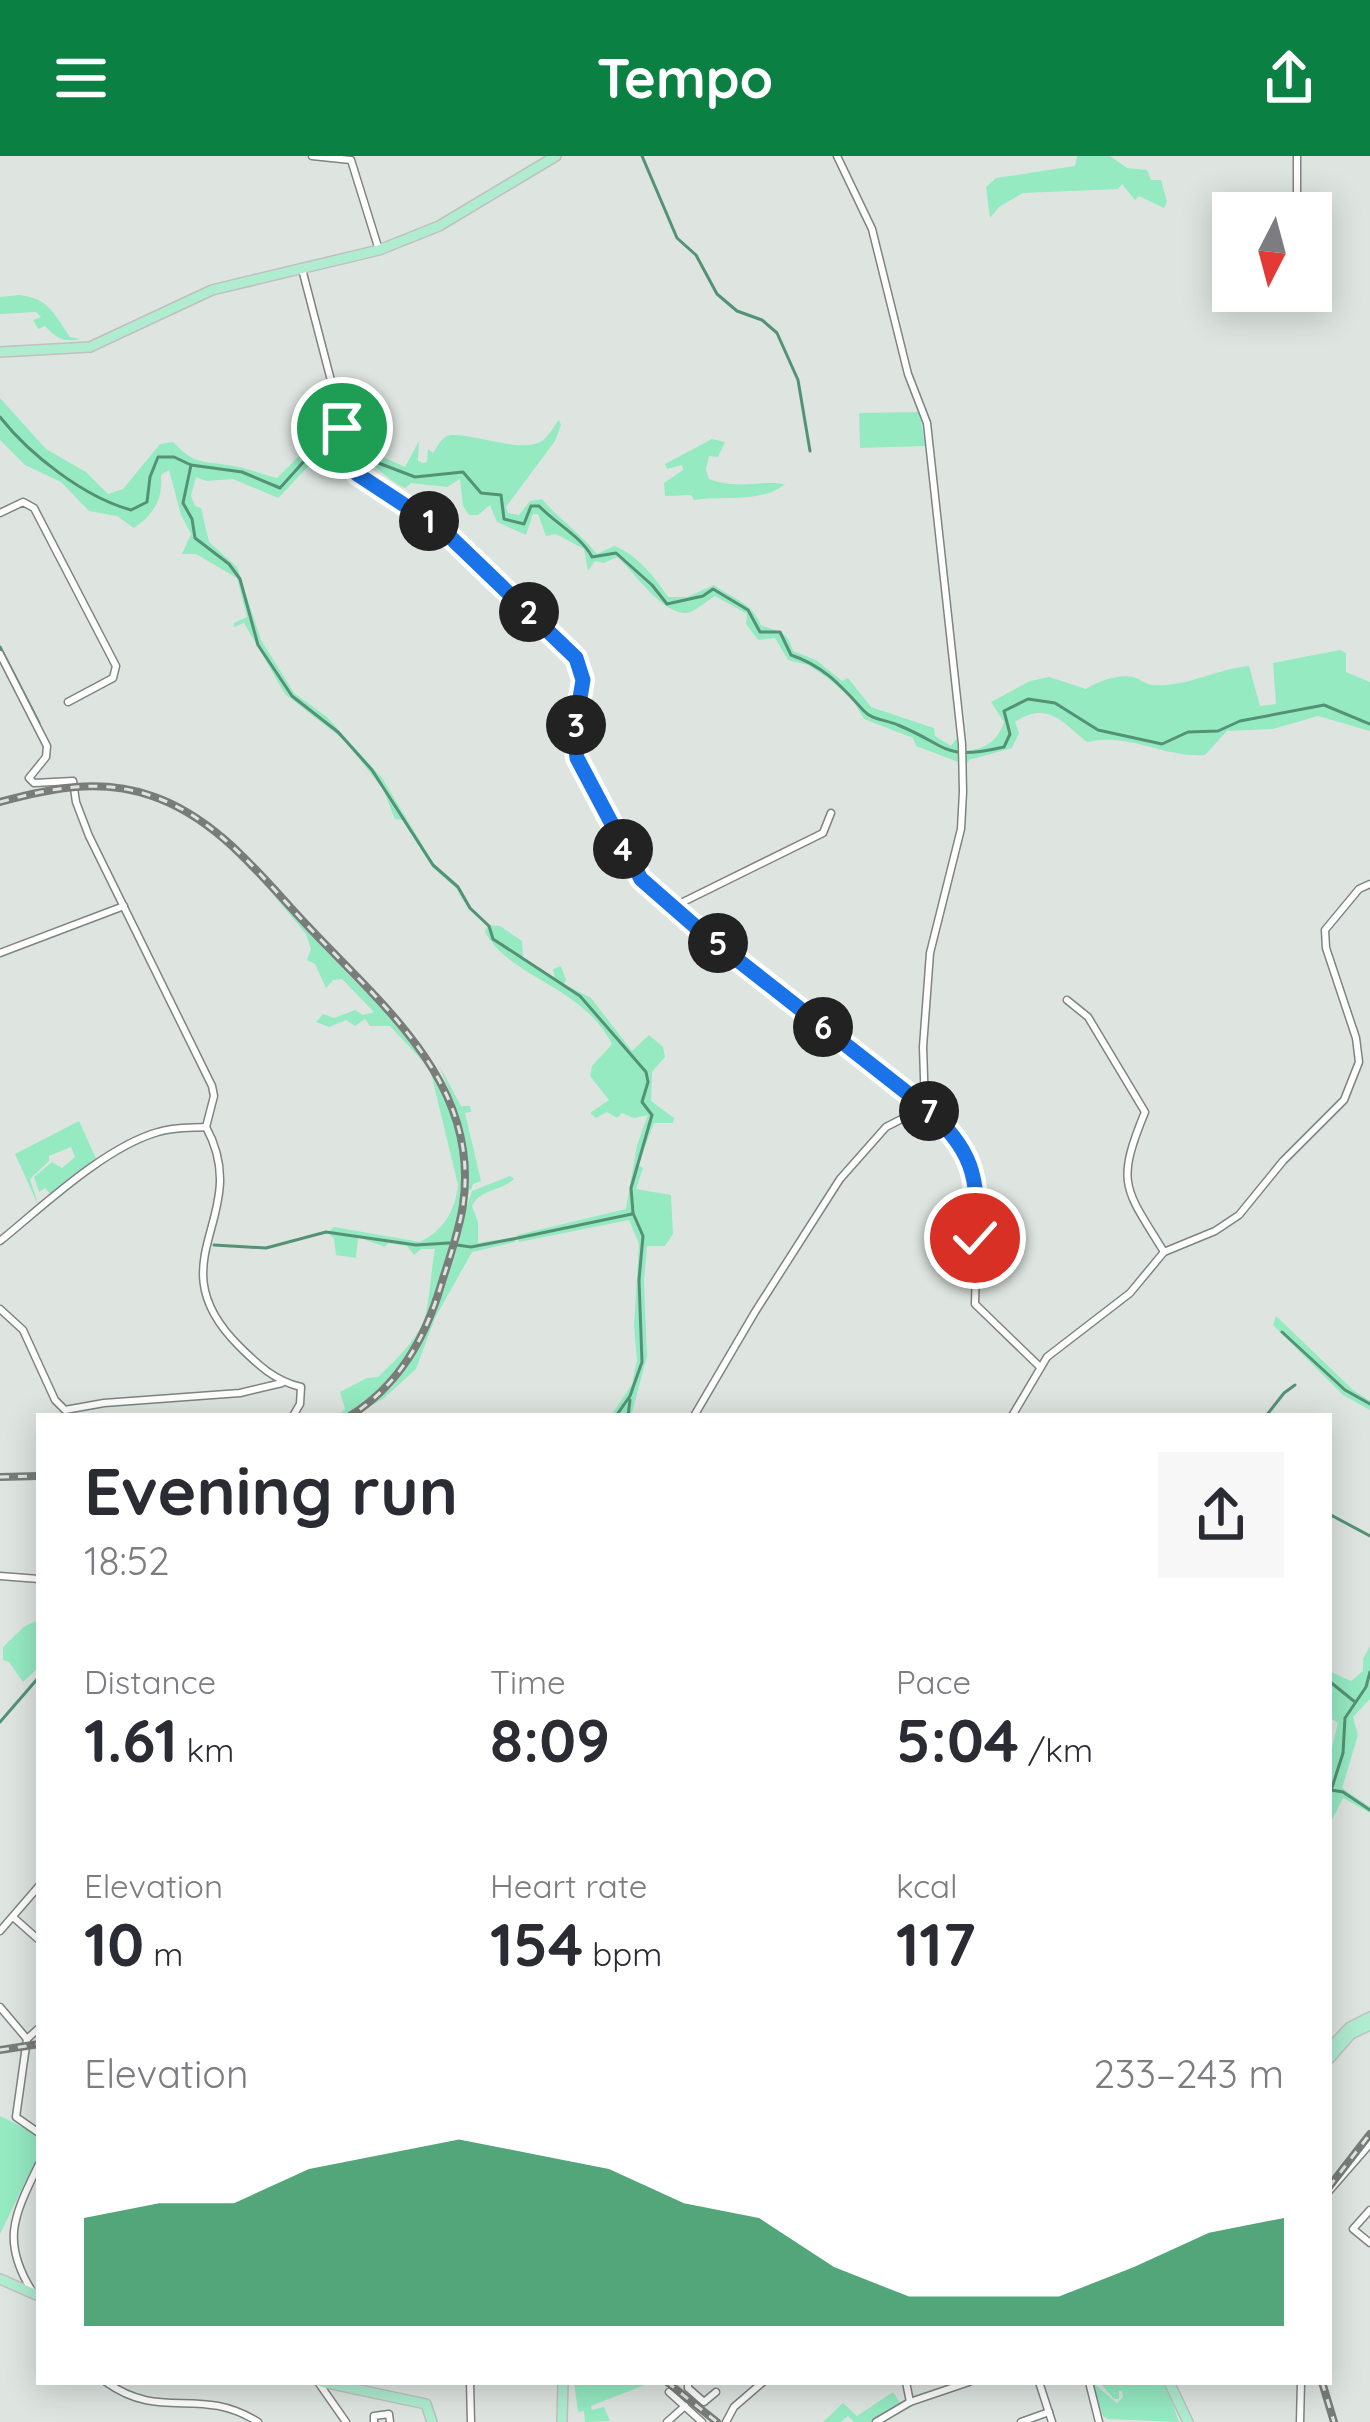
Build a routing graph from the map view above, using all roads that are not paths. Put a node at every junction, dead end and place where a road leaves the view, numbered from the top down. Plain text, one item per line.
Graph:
1 (312, 156) edge
2 (556, 156) edge
3 (837, 156) edge
4 (1297, 156) edge
5 (1297, 192) edge
6 (379, 250) junction
7 (302, 269) junction
8 (0, 352) edge
9 (0, 513) edge
10 (0, 654) edge
11 (68, 702) dead end
12 (831, 813) dead end
13 (1370, 884) edge
14 (124, 906) junction
15 (673, 908) junction
16 (0, 953) edge
17 (1067, 1000) dead end
18 (925, 1107) junction
19 (206, 1127) junction
20 (0, 1241) edge
21 (1164, 1252) junction
22 (0, 1309) edge
23 (1039, 1366) junction
24 (282, 1383) junction
25 (294, 1413) edge
26 (696, 1413) edge
27 (1014, 1413) edge
28 (0, 1576) edge
29 (36, 1579) edge
30 (36, 1890) edge
31 (14, 1917) junction
32 (0, 1931) edge
33 (36, 1937) edge
34 (0, 2007) edge
35 (1370, 2021) edge
36 (36, 2031) edge
37 (27, 2039) junction
38 (1332, 2046) edge
39 (1332, 2056) edge
40 (36, 2131) edge
41 (1370, 2144) edge
42 (36, 2170) edge
43 (1332, 2188) edge
44 (1370, 2210) edge
45 (1370, 2243) edge
46 (0, 2279) edge
47 (36, 2295) edge
48 (108, 2385) edge
49 (322, 2385) edge
50 (336, 2385) edge
51 (402, 2385) edge
52 (470, 2385) edge
53 (563, 2385) edge
54 (688, 2385) edge
55 (761, 2385) edge
56 (907, 2385) edge
57 (961, 2385) edge
58 (1041, 2385) edge
59 (1090, 2385) edge
60 (1170, 2385) edge
61 (1301, 2385) edge
62 (669, 2392) dead end
63 (716, 2392) dead end
64 (385, 2394) junction
65 (404, 2398) junction
66 (910, 2402) junction
67 (129, 2406) dead end
68 (685, 2406) junction
69 (1049, 2412) junction
70 (184, 2416) dead end
71 (374, 2419) edge
72 (258, 2422) edge
73 (346, 2422) edge
74 (390, 2422) edge
75 (432, 2422) edge
76 (471, 2422) edge
77 (562, 2422) edge
78 (667, 2422) edge
79 (702, 2422) edge
80 (728, 2422) edge
81 (876, 2422) edge
82 (1021, 2422) edge
83 (1052, 2422) edge
84 (1100, 2422) edge
85 (1185, 2422) edge
86 (1300, 2422) edge

1 - 6 street
2 - 6 main road
3 - 18 street
4 - 5 street
6 - 7 main road
7 - 8 main road
7 - 15 street
9 - 11 street
10 - 14 street
12 - 15 street
13 - 21 street
14 - 16 street
14 - 19 street
15 - 18 street
17 - 21 street
18 - 23 street
18 - 26 street
19 - 20 street
19 - 24 street
21 - 23 street
22 - 24 street
23 - 27 street
24 - 25 street
28 - 29 street
30 - 31 street
31 - 32 street
31 - 33 street
34 - 37 street
35 - 38 main road
35 - 39 main road
36 - 37 street
37 - 40 street
41 - 43 street
42 - 47 street
44 - 45 street
46 - 47 main road
48 - 67 street
49 - 73 street
50 - 64 main road
51 - 64 main road
51 - 65 main road
52 - 76 street
53 - 77 main road
54 - 63 street
55 - 80 street
56 - 66 street
57 - 66 street
58 - 69 street
59 - 84 street
60 - 85 main road
61 - 86 street
62 - 68 street
64 - 65 main road
64 - 71 street
65 - 75 main road
66 - 81 street
68 - 78 street
68 - 79 street
69 - 82 street
69 - 83 street
70 - 72 street
71 - 74 street

